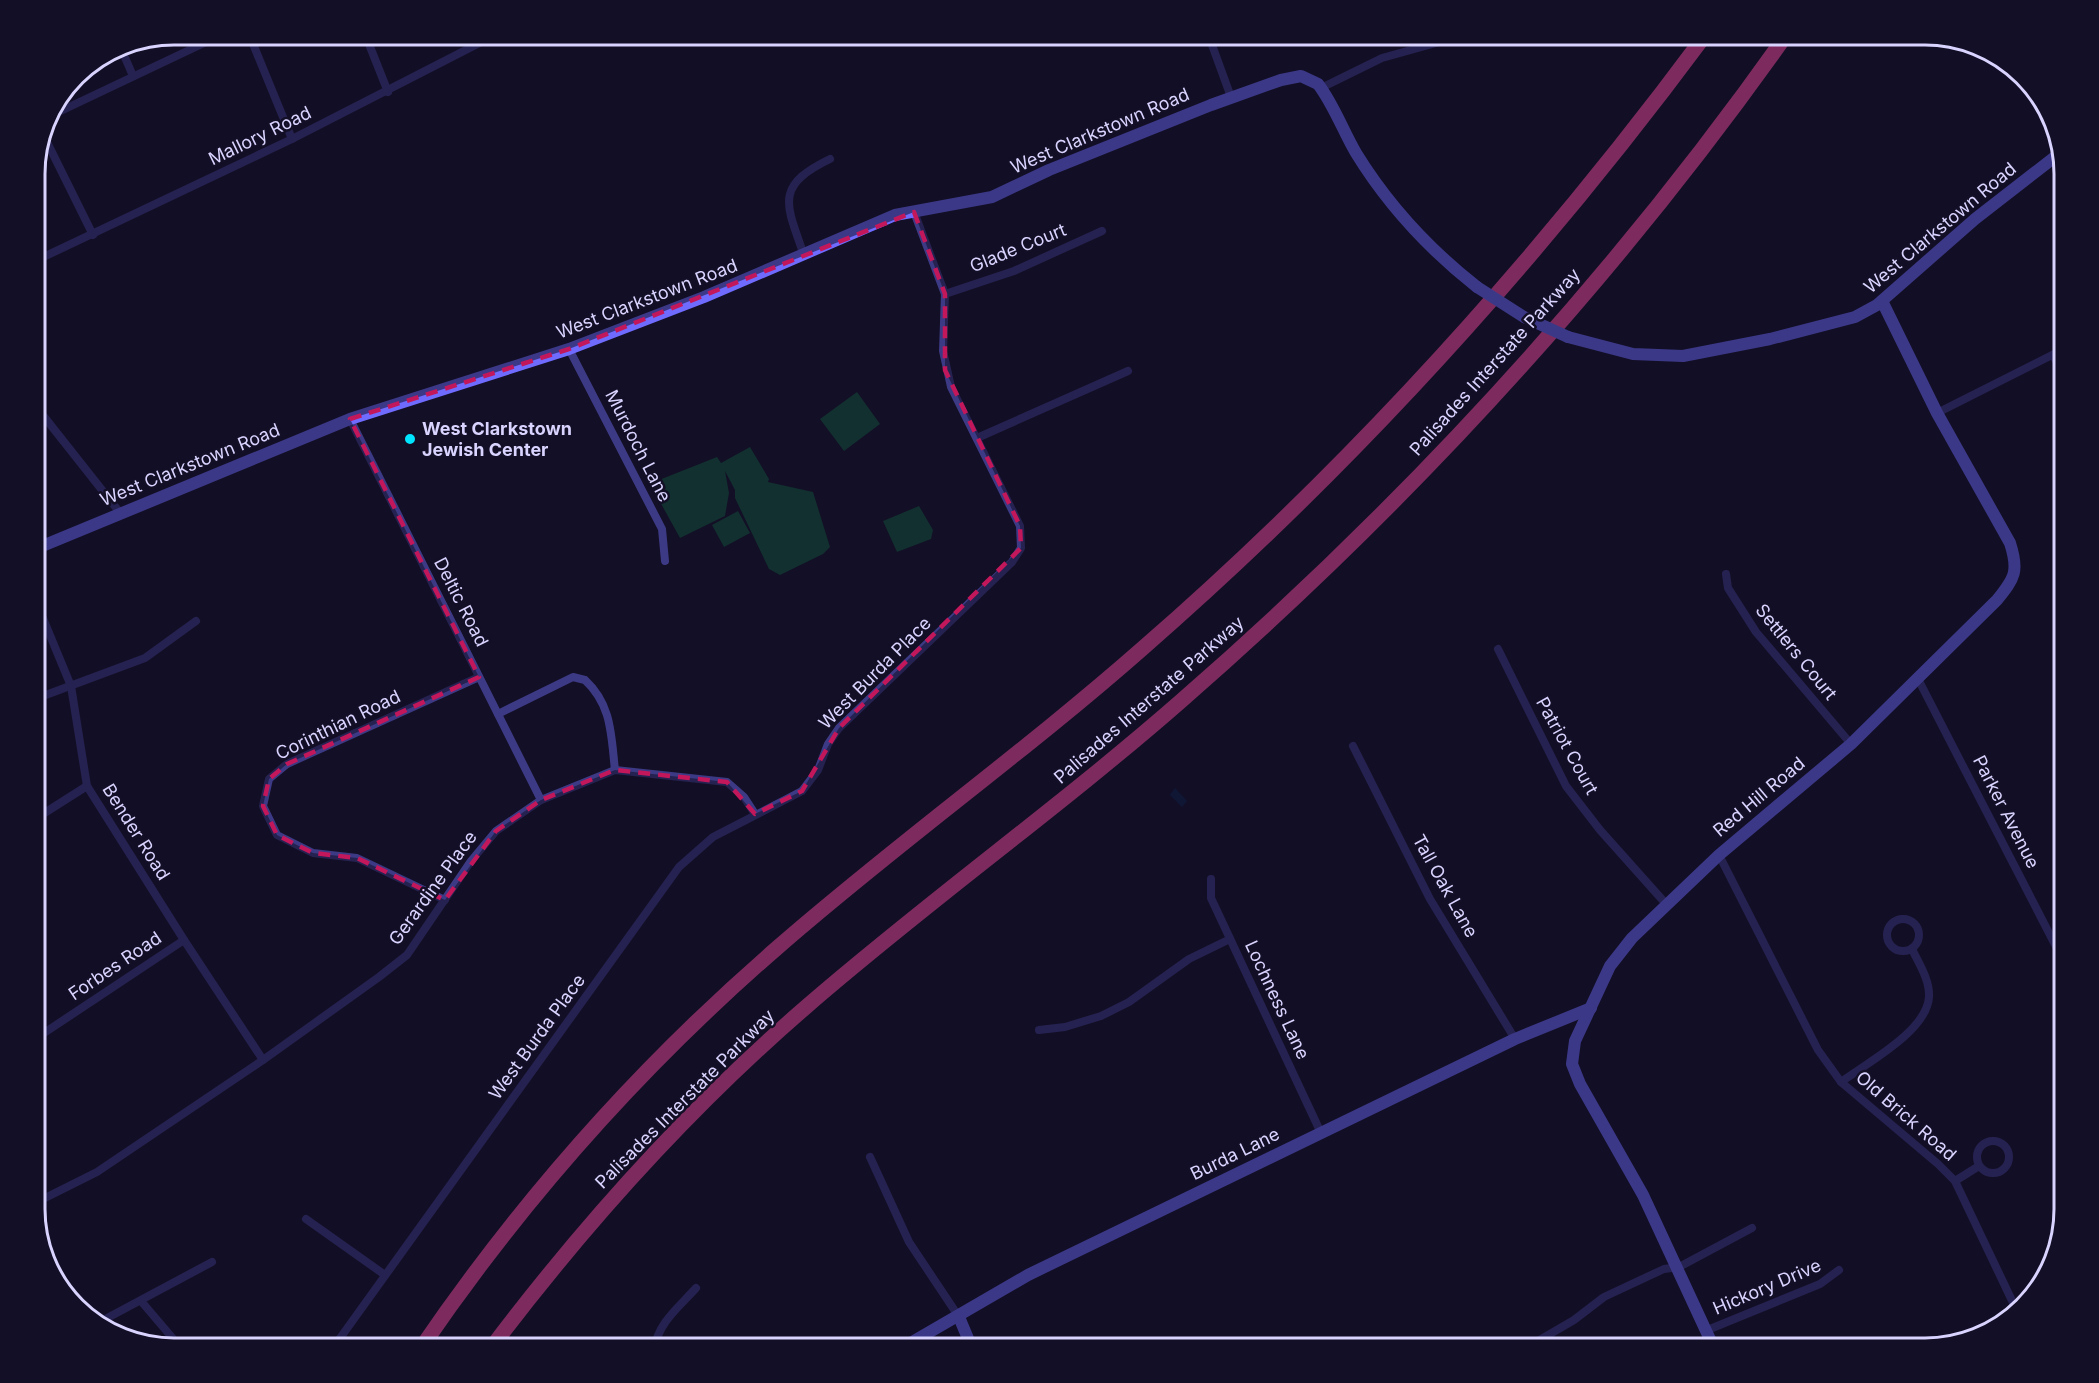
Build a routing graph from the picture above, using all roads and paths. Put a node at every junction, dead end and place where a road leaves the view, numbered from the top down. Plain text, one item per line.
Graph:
1 (199, 45) edge
2 (254, 45) edge
3 (369, 45) edge
4 (470, 45) edge
5 (1212, 45) edge
6 (1431, 45) edge
7 (1697, 45) edge
8 (1779, 45) edge
9 (124, 55) edge
10 (133, 76) junction
11 (1321, 88) junction
12 (388, 92) junction
13 (1231, 97) junction
14 (62, 110) edge
15 (292, 139) junction
16 (48, 145) edge
17 (2053, 158) edge
18 (830, 159) dead end
19 (914, 212) junction
20 (1102, 231) dead end
21 (93, 235) junction
22 (804, 255) junction
23 (45, 257) edge
24 (945, 294) junction
25 (1882, 301) junction
26 (569, 349) junction
27 (2053, 355) edge
28 (1128, 371) dead end
29 (1937, 413) junction
30 (45, 418) edge
31 (350, 419) junction
32 (977, 438) junction
33 (120, 513) junction
34 (45, 545) edge
35 (665, 561) dead end
36 (1726, 574) dead end
37 (196, 621) dead end
38 (45, 623) edge
39 (1498, 649) dead end
40 (479, 677) junction
41 (1917, 677) junction
42 (71, 686) junction
43 (45, 695) edge
44 (498, 714) junction
45 (1851, 744) junction
46 (1353, 746) dead end
47 (615, 770) junction
48 (87, 786) junction
49 (541, 801) junction
50 (45, 813) edge
51 (755, 814) junction
52 (1719, 855) junction
53 (1211, 879) dead end
54 (445, 900) junction
55 (1667, 905) junction
56 (2054, 934) edge
57 (1230, 939) junction
58 (184, 940) junction
59 (1912, 949) dead end
60 (1591, 1008) junction
61 (1039, 1030) dead end
62 (45, 1032) edge
63 (1515, 1040) junction
64 (264, 1060) junction
65 (1841, 1082) junction
66 (1321, 1133) junction
67 (870, 1156) dead end
68 (1979, 1166) dead end
69 (1954, 1181) junction
70 (45, 1198) edge
71 (306, 1220) dead end
72 (1752, 1228) dead end
73 (212, 1262) dead end
74 (1679, 1267) junction
75 (1839, 1270) dead end
76 (385, 1275) junction
77 (696, 1288) dead end
78 (141, 1301) junction
79 (2013, 1303) edge
80 (959, 1317) junction
81 (106, 1319) edge
82 (1706, 1331) junction
83 (172, 1338) edge
84 (340, 1338) edge
85 (428, 1338) edge
86 (499, 1338) edge
87 (656, 1338) edge
88 (920, 1338) edge
89 (968, 1338) edge
90 (1543, 1338) edge
91 (1709, 1338) edge

1 - 10 street
2 - 15 street
3 - 12 street
4 - 12 street, Mallory Road
5 - 13 street
6 - 11 street
7 - 85 highway
8 - 86 highway, Palisades Interstate Parkway
9 - 10 street
10 - 14 street
11 - 13 street, West Clarkstown Road
11 - 25 street, West Clarkstown Road, bridge
12 - 15 street, Mallory Road
13 - 19 street, West Clarkstown Road
15 - 21 street, Mallory Road
16 - 21 street
17 - 25 street, West Clarkstown Road
18 - 22 street
19 - 22 street, West Clarkstown Road
19 - 24 street, West Burda Place
20 - 24 street, Glade Court
21 - 23 street, Mallory Road
22 - 26 street, West Clarkstown Road
24 - 32 street, West Burda Place
25 - 29 street, Red Hill Road
26 - 31 street, West Clarkstown Road
26 - 35 street, Murdoch Lane
27 - 29 street
28 - 32 street
29 - 41 street, Red Hill Road
30 - 33 street
31 - 33 street, West Clarkstown Road
31 - 40 street, Deltic Road
32 - 51 street, West Burda Place
33 - 34 street, West Clarkstown Road
36 - 45 street, Settlers Court
37 - 42 street
38 - 42 street, Bender Road
39 - 55 street, Patriot Court
40 - 44 street, Deltic Road
40 - 54 street, Corinthian Road
41 - 45 street, Red Hill Road
41 - 56 street, Parker Avenue
42 - 43 street
42 - 48 street, Bender Road
44 - 47 street
44 - 49 street, Deltic Road
45 - 52 street, Red Hill Road
46 - 63 street, Tall Oak Lane
47 - 49 street, Gerardine Place
47 - 51 street, Gerardine Place
48 - 50 street
48 - 58 street, Bender Road
49 - 54 street, Gerardine Place
51 - 76 street, West Burda Place
52 - 55 street, Red Hill Road
52 - 65 street, Old Brick Road
53 - 57 street, Lochness Lane
54 - 64 street, Gerardine Place
55 - 60 street, Red Hill Road
57 - 61 street
57 - 66 street, Lochness Lane
58 - 62 street, Forbes Road
58 - 64 street, Bender Road
59 - 65 street
60 - 63 street, Burda Lane
60 - 74 street, Red Hill Road
63 - 66 street, Burda Lane
64 - 70 street, Gerardine Place
65 - 69 street, Old Brick Road
66 - 80 street, Burda Lane
67 - 80 street
68 - 69 street
69 - 79 street, Old Brick Road
71 - 76 street
72 - 74 street
73 - 78 street
74 - 82 street, Red Hill Road
74 - 90 street
75 - 82 street, Hickory Drive
76 - 84 street, West Burda Place
77 - 87 street
78 - 81 street
78 - 83 street
80 - 88 street, Burda Lane
80 - 89 street
82 - 91 street, Red Hill Road

